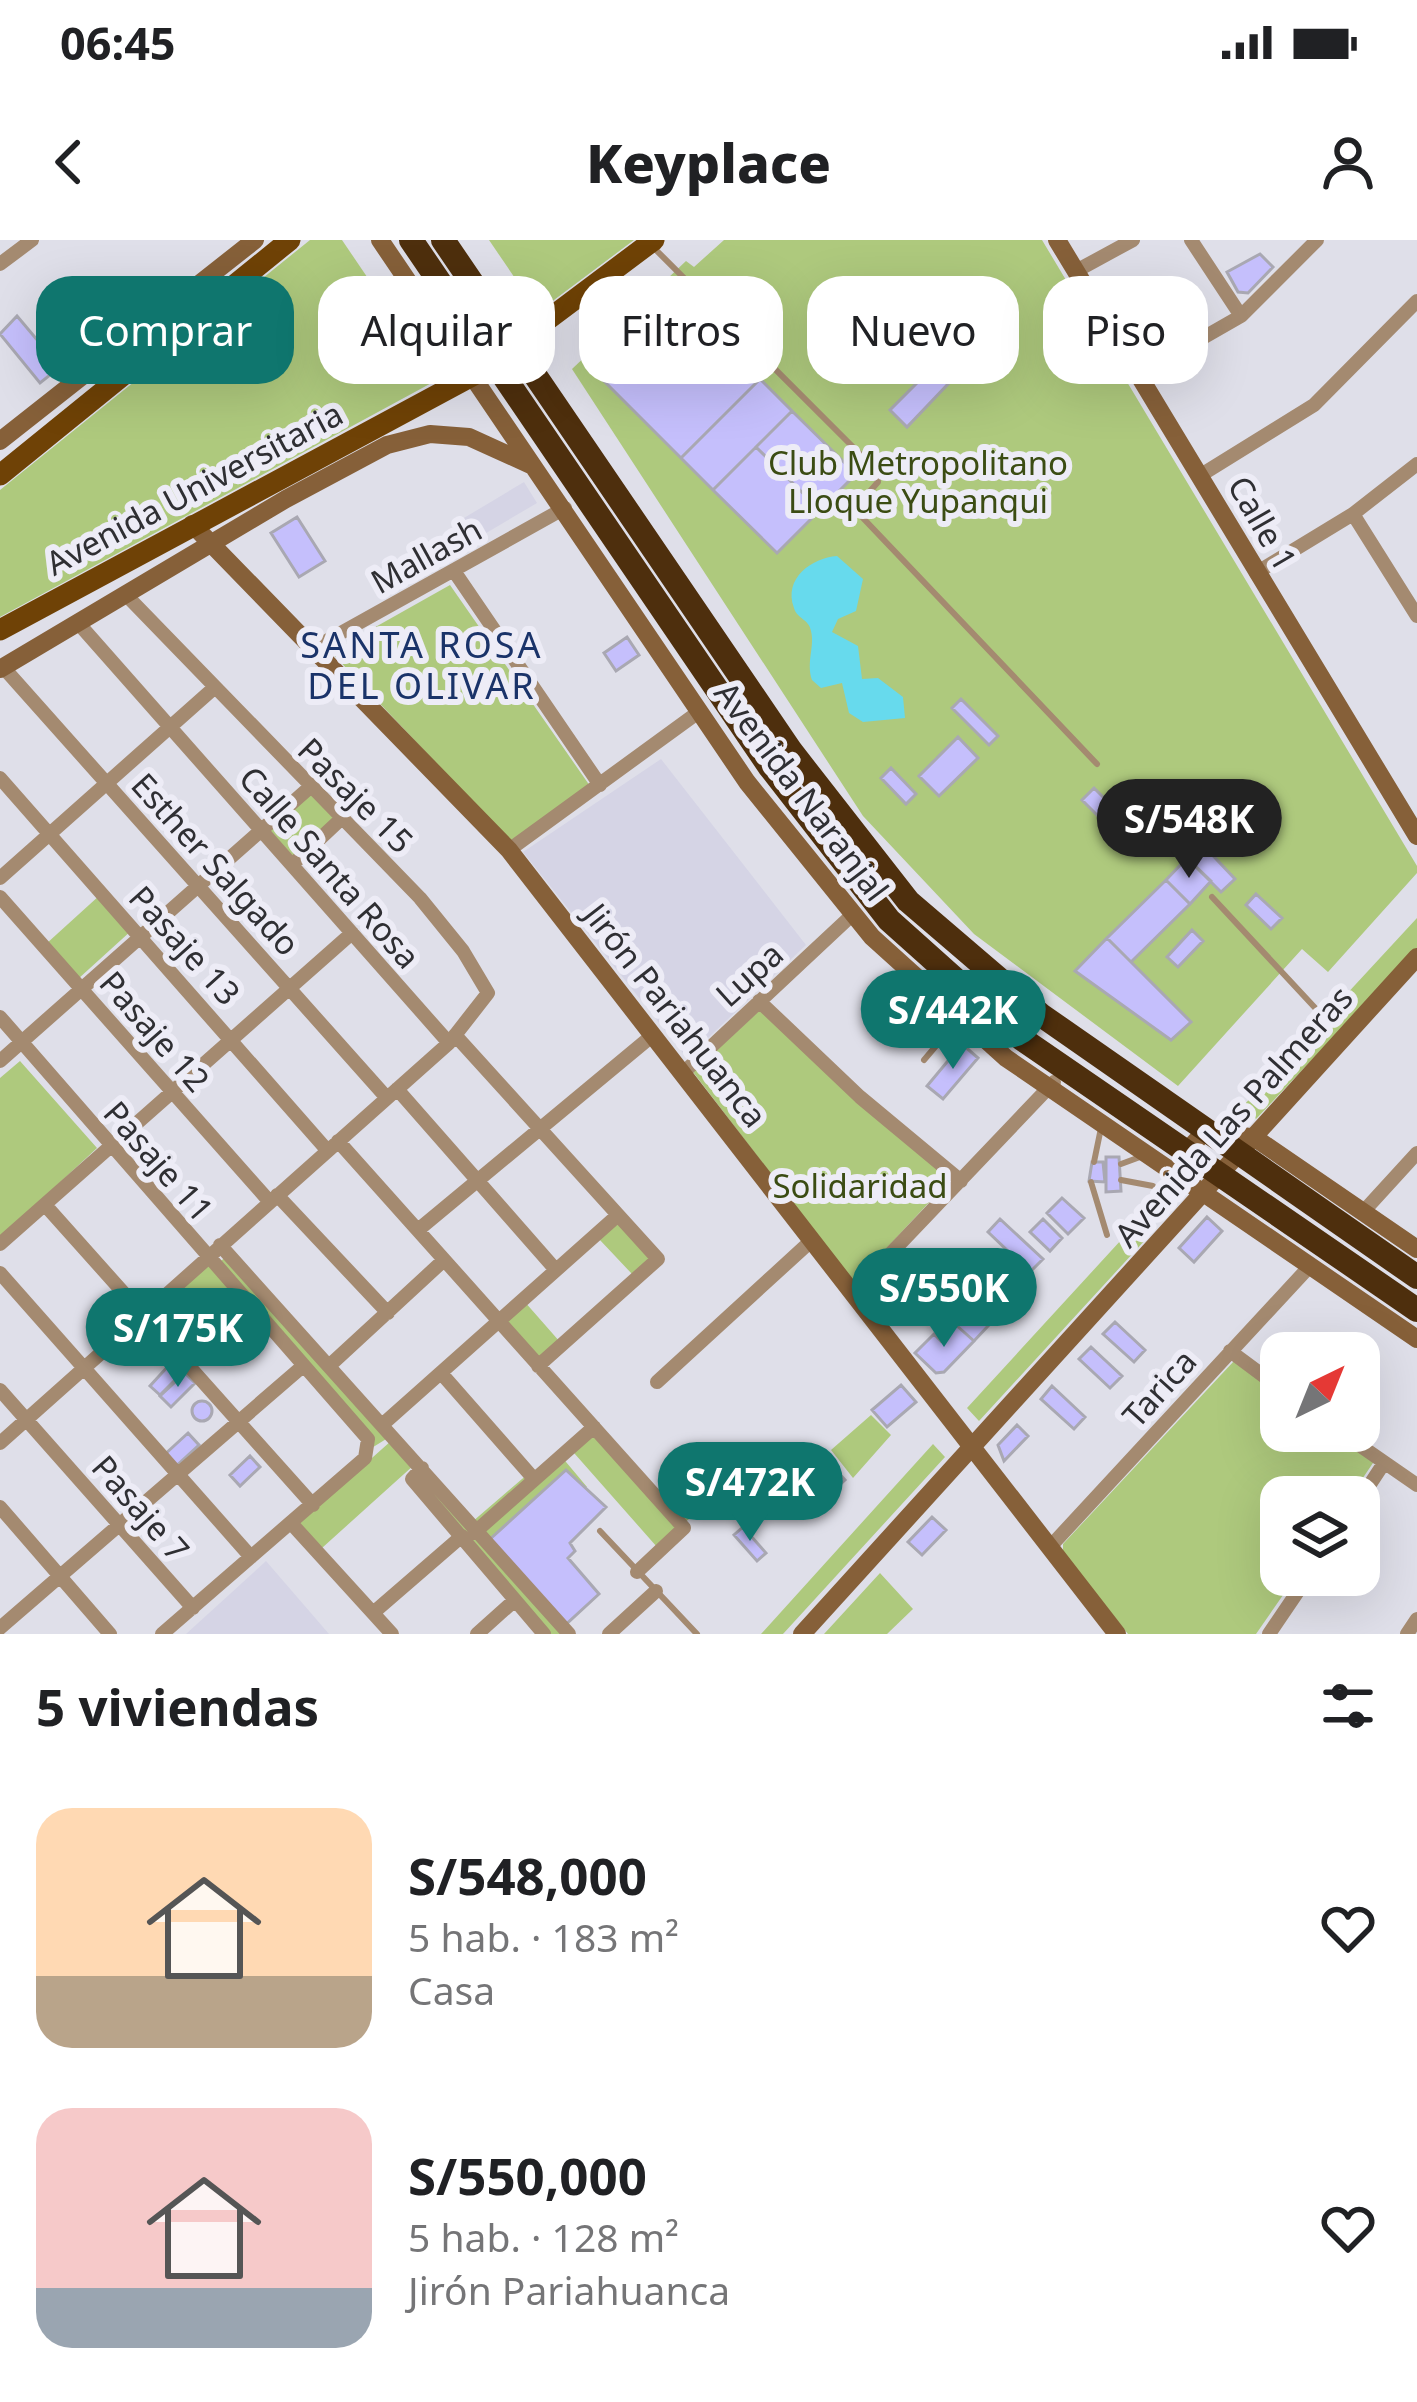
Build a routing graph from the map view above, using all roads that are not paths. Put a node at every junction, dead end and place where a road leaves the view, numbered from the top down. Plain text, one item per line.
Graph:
1 (32, 240) edge
2 (255, 240) edge
3 (290, 240) edge
4 (380, 240) edge
5 (411, 240) edge
6 (443, 240) edge
7 (1058, 240) edge
8 (1132, 240) edge
9 (1190, 240) edge
10 (1317, 240) edge
11 (652, 242) edge
12 (0, 264) edge
13 (1076, 271) junction
14 (409, 276) edge
15 (431, 276) edge
16 (467, 276) edge
17 (1079, 276) edge
18 (1417, 302) edge
19 (1241, 316) junction
20 (555, 318) edge
21 (1208, 335) edge
22 (456, 384) edge
23 (492, 384) edge
24 (495, 384) edge
25 (541, 384) edge
26 (1144, 384) edge
27 (66, 392) junction
28 (82, 410) junction
29 (0, 441) edge
30 (1417, 464) edge
31 (539, 470) junction
32 (0, 475) edge
33 (1201, 475) junction
34 (565, 508) junction
35 (1353, 514) junction
36 (192, 524) junction
37 (212, 544) junction
38 (454, 571) junction
39 (1256, 573) junction
40 (127, 596) junction
41 (1417, 616) edge
42 (79, 624) junction
43 (0, 630) edge
44 (312, 650) junction
45 (2, 668) edge
46 (214, 688) junction
47 (700, 711) junction
48 (170, 727) junction
49 (1097, 764) dead end
50 (0, 778) edge
51 (108, 782) junction
52 (600, 785) junction
53 (309, 788) junction
54 (340, 819) junction
55 (261, 830) junction
56 (50, 834) junction
57 (1417, 836) edge
58 (509, 850) junction
59 (292, 865) junction
60 (0, 878) edge
61 (201, 885) junction
62 (0, 897) edge
63 (1212, 897) dead end
64 (851, 916) junction
65 (352, 933) junction
66 (142, 937) junction
67 (1417, 958) edge
68 (291, 988) junction
69 (82, 990) junction
70 (759, 1001) junction
71 (1318, 1011) dead end
72 (0, 1017) edge
73 (958, 1020) junction
74 (653, 1035) junction
75 (234, 1039) junction
76 (452, 1039) junction
77 (22, 1042) junction
78 (924, 1060) dead end
79 (0, 1061) edge
80 (684, 1072) junction
81 (1057, 1078) junction
82 (173, 1092) junction
83 (392, 1094) junction
84 (1102, 1125) junction
85 (1206, 1130) junction
86 (542, 1132) junction
87 (111, 1145) junction
88 (333, 1146) junction
89 (1248, 1146) junction
90 (1096, 1150) junction
91 (1187, 1150) junction
92 (1417, 1153) edge
93 (1148, 1154) junction
94 (1106, 1157) dead end
95 (1094, 1162) dead end
96 (1121, 1164) dead end
97 (962, 1180) junction
98 (1121, 1180) dead end
99 (1090, 1182) dead end
100 (477, 1184) junction
101 (1212, 1185) junction
102 (1154, 1186) dead end
103 (1106, 1192) dead end
104 (273, 1198) junction
105 (46, 1206) junction
106 (1096, 1206) junction
107 (1363, 1212) junction
108 (618, 1215) junction
109 (418, 1231) junction
110 (1107, 1235) dead end
111 (811, 1240) junction
112 (0, 1244) edge
113 (220, 1245) junction
114 (1417, 1249) edge
115 (206, 1256) junction
116 (444, 1260) junction
117 (1310, 1266) junction
118 (556, 1270) junction
119 (0, 1273) edge
120 (1417, 1277) edge
121 (853, 1294) junction
122 (1417, 1310) edge
123 (145, 1312) junction
124 (388, 1313) junction
125 (498, 1321) junction
126 (1417, 1339) edge
127 (1230, 1351) junction
128 (303, 1366) junction
129 (329, 1366) junction
130 (538, 1366) junction
131 (83, 1368) junction
132 (441, 1373) junction
133 (1260, 1373) edge
134 (656, 1382) dead end
135 (0, 1390) edge
136 (26, 1419) junction
137 (239, 1420) junction
138 (382, 1425) junction
139 (594, 1427) junction
140 (0, 1443) edge
141 (972, 1447) junction
142 (1369, 1452) edge
143 (1384, 1463) junction
144 (178, 1474) junction
145 (1375, 1476) edge
146 (534, 1479) junction
147 (1417, 1485) edge
148 (313, 1504) junction
149 (0, 1507) edge
150 (291, 1523) junction
151 (119, 1524) junction
152 (600, 1531) dead end
153 (469, 1535) junction
154 (1049, 1548) junction
155 (251, 1557) junction
156 (637, 1572) junction
157 (61, 1577) junction
158 (656, 1591) junction
159 (1294, 1596) edge
160 (515, 1600) junction
161 (193, 1608) junction
162 (373, 1613) junction
163 (1417, 1618) edge
164 (0, 1628) edge
165 (110, 1634) edge
166 (162, 1634) edge
167 (392, 1634) edge
168 (477, 1634) edge
169 (544, 1634) edge
170 (569, 1634) edge
171 (609, 1634) edge
172 (697, 1634) edge
173 (802, 1634) edge
174 (1117, 1634) edge
175 (1268, 1634) edge
176 (1407, 1634) edge

1 - 12 street
2 - 27 main road
3 - 28 main road
4 - 14 main road, Avenida Naranjal
5 - 15 highway, Avenida Naranjal
6 - 16 highway, Avenida Naranjal
7 - 13 main road, Calle 1
8 - 13 street
9 - 19 street
10 - 19 street
11 - 20 main road, Avenida Universitaria
11 - 49 lane
13 - 17 main road, Calle 1
18 - 33 street
19 - 21 street
22 - 36 main road, Avenida Universitaria
23 - 31 main road, Avenida Naranjal
24 - 81 highway, Avenida Naranjal
25 - 85 highway, Avenida Naranjal
26 - 33 main road, Calle 1
27 - 28 main road
27 - 29 main road
28 - 32 main road
30 - 35 street
31 - 34 main road, Avenida Naranjal
31 - 37 main road, Avenida Universitaria
33 - 39 main road, Calle 1
34 - 38 street, Mallash
34 - 47 main road, Avenida Naranjal
35 - 39 street
35 - 41 street
36 - 37 main road, Jirón Pariahuanca
36 - 43 main road, Avenida Universitaria
37 - 40 main road, Avenida Universitaria
37 - 44 main road, Jirón Pariahuanca
38 - 44 street, Mallash
38 - 52 street
39 - 57 main road, Calle 1
40 - 42 main road, Avenida Universitaria
40 - 46 street, Pasaje 15
42 - 45 main road, Avenida Universitaria
42 - 48 street, Calle Santa Rosa
44 - 58 main road, Jirón Pariahuanca
45 - 51 street, Esther Salgado
46 - 48 street
46 - 53 street, Pasaje 15
47 - 52 street
47 - 64 main road, Avenida Naranjal
48 - 51 street
48 - 55 street, Calle Santa Rosa
50 - 56 street, Pasaje 13
51 - 56 street
51 - 61 street, Esther Salgado
52 - 58 street
53 - 54 street, Pasaje 15
53 - 55 street
54 - 59 street
54 - 76 street, Pasaje 15
55 - 59 street, Calle Santa Rosa
55 - 61 street
56 - 60 street
56 - 66 street, Pasaje 13
58 - 74 main road, Jirón Pariahuanca
59 - 65 street, Calle Santa Rosa
61 - 66 street
61 - 68 street, Esther Salgado
62 - 69 street, Pasaje 12
63 - 71 lane
64 - 70 street, Lupa
64 - 73 main road, Avenida Naranjal
65 - 68 street
65 - 76 street, Calle Santa Rosa
66 - 69 street
66 - 75 street, Pasaje 13
67 - 89 main road, Avenida Las Palmeras
68 - 75 street
68 - 83 street, Esther Salgado
69 - 77 street
69 - 82 street, Pasaje 12
70 - 80 street, Lupa
70 - 97 street
72 - 77 street, Pasaje 11
73 - 78 lane
73 - 81 main road, Avenida Naranjal
74 - 80 main road, Jirón Pariahuanca
74 - 86 street
75 - 82 street
75 - 88 street, Pasaje 13
76 - 83 street
76 - 86 street, Calle Santa Rosa
77 - 79 street
77 - 87 street, Pasaje 11
80 - 111 main road, Jirón Pariahuanca
81 - 84 main road, Avenida Naranjal
81 - 91 highway, Avenida Naranjal
81 - 97 street
82 - 87 street
82 - 104 street, Pasaje 12
83 - 88 street
83 - 100 street, Esther Salgado
84 - 90 lane
84 - 93 main road, Avenida Naranjal
85 - 89 highway, Avenida Naranjal
85 - 91 main road, Avenida Las Palmeras
86 - 100 street
86 - 108 street, Calle Santa Rosa
87 - 105 street
87 - 115 street, Pasaje 11
88 - 104 street
88 - 109 street, Pasaje 13
89 - 101 main road, Avenida Las Palmeras
89 - 107 main road, Avenida Naranjal
89 - 120 highway, Avenida Naranjal
90 - 94 lane
90 - 95 lane
91 - 101 highway, Avenida Naranjal
92 - 107 street
93 - 96 lane
93 - 101 main road, Avenida Naranjal
97 - 121 street
98 - 102 lane
99 - 106 lane
100 - 109 street
100 - 118 street, Esther Salgado
101 - 117 main road, Avenida Naranjal
101 - 122 highway, Avenida Naranjal
101 - 141 main road, Avenida Las Palmeras
103 - 106 lane
104 - 113 street
104 - 124 street, Pasaje 12
105 - 112 street
105 - 123 street
106 - 110 lane
107 - 114 main road, Avenida Naranjal
108 - 118 street
108 - 130 street, Calle Santa Rosa
109 - 116 street, Pasaje 13
111 - 121 main road, Jirón Pariahuanca
111 - 134 street
113 - 115 street
113 - 129 street
115 - 123 street
115 - 128 street, Pasaje 11
116 - 124 street
116 - 125 street, Pasaje 13
117 - 126 main road, Avenida Naranjal
117 - 127 street, Tarica
118 - 125 street
119 - 131 street
121 - 141 main road, Jirón Pariahuanca
123 - 131 street
123 - 137 street
124 - 129 street
125 - 130 street, Pasaje 13
125 - 132 street
127 - 133 street
127 - 154 street, Tarica
128 - 137 street
128 - 148 street, Pasaje 11
129 - 138 street
130 - 139 street, Pasaje 13
131 - 136 street
131 - 144 street
132 - 138 street
132 - 146 street
135 - 136 street, Pasaje 7
136 - 140 street
136 - 151 street, Pasaje 7
137 - 144 street
137 - 148 street
138 - 153 street
139 - 146 street
139 - 156 street, Pasaje 13
141 - 154 main road, Jirón Pariahuanca
141 - 173 main road, Avenida Las Palmeras
142 - 143 street
143 - 145 street
143 - 147 street
144 - 151 street
144 - 155 street
146 - 153 street
148 - 150 street
149 - 157 street
150 - 155 street
150 - 162 street
151 - 157 street
151 - 161 street, Pasaje 7
152 - 156 lane
153 - 160 street
153 - 162 street
153 - 170 street
154 - 174 main road, Jirón Pariahuanca
155 - 161 street
156 - 158 lane
157 - 164 street
157 - 165 street
158 - 171 street
158 - 172 lane
159 - 175 street
160 - 168 street
160 - 169 street
161 - 166 street
162 - 167 street
163 - 176 street

